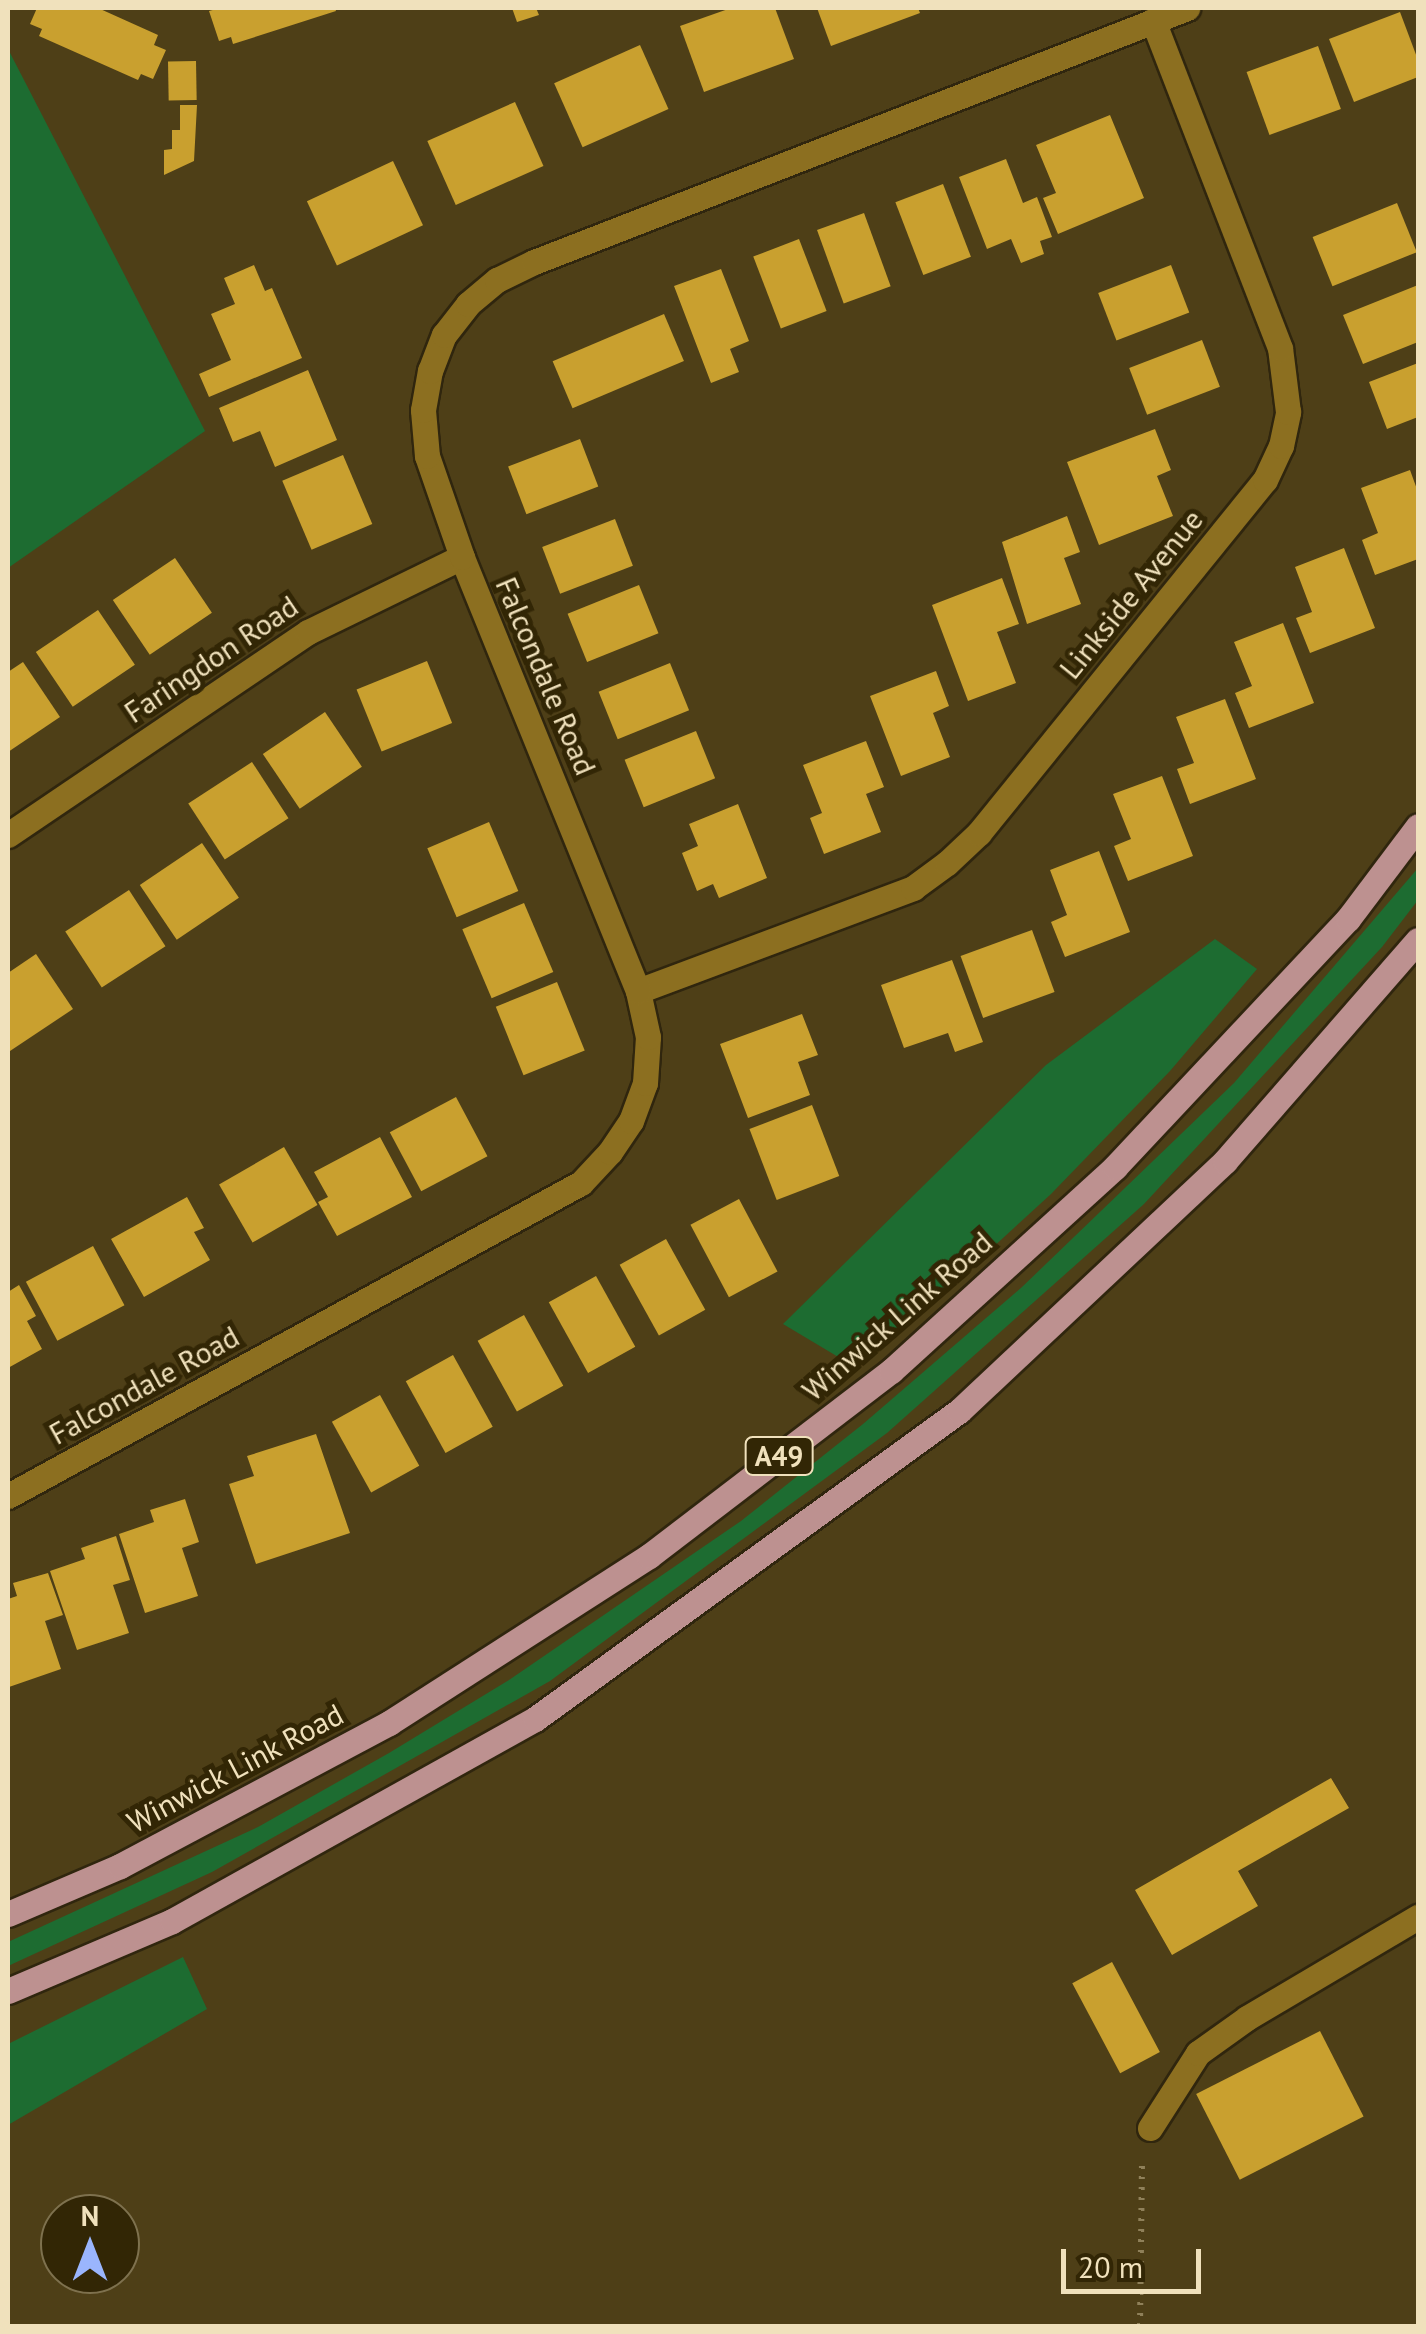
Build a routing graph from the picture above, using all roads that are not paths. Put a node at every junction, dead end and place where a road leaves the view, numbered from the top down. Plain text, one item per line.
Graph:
1 (1187, 8) edge
2 (1153, 21) junction
3 (462, 558) junction
4 (1418, 826) edge
5 (8, 835) edge
6 (1418, 940) edge
7 (638, 991) junction
8 (8, 1496) edge
9 (8, 1914) edge
10 (1418, 1916) edge
11 (8, 1991) edge
12 (1150, 2128) road end

1 - 2 street, Falcondale Road
2 - 3 street, Falcondale Road
2 - 7 street, Linkside Avenue
3 - 5 street, Faringdon Road
3 - 7 street, Falcondale Road
4 - 9 main road, Winwick Link Road / A49
6 - 11 main road, A49
7 - 8 street, Falcondale Road
10 - 12 street

